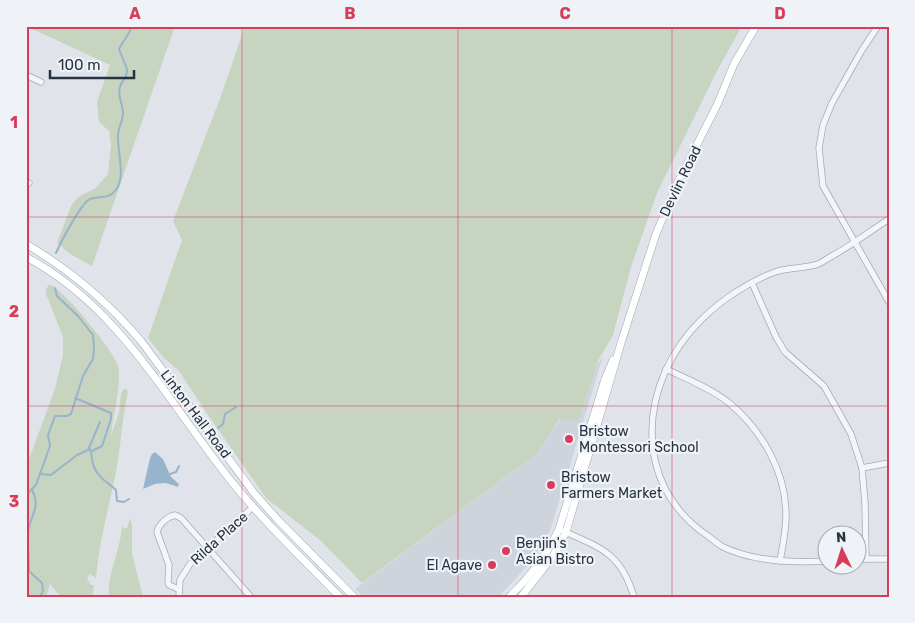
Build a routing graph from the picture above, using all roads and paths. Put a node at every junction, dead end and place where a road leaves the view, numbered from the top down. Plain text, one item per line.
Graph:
1 (756, 26) edge
2 (878, 26) edge
3 (26, 75) edge
4 (41, 82) dead end
5 (889, 219) edge
6 (855, 243) junction
7 (26, 244) edge
8 (26, 257) edge
9 (752, 283) junction
10 (889, 302) edge
11 (666, 369) junction
12 (889, 463) edge
13 (862, 468) junction
14 (253, 508) junction
15 (865, 526) edge
16 (562, 530) junction
17 (207, 548) junction
18 (868, 559) edge
19 (889, 559) edge
20 (780, 561) junction
21 (818, 561) edge
22 (178, 589) junction
23 (178, 597) edge
24 (251, 597) edge
25 (340, 597) edge
26 (354, 597) edge
27 (509, 597) edge
28 (521, 597) edge
29 (634, 597) edge

1 - 16 main road, Devlin Road
2 - 6 street
3 - 4 street
5 - 6 street
6 - 9 street
6 - 10 street
7 - 26 main road, Linton Hall Road
8 - 14 main road, Linton Hall Road
9 - 11 street
9 - 13 street
11 - 20 street
11 - 20 street
12 - 13 street
13 - 15 street
14 - 17 street, Rilda Place
14 - 25 main road, Linton Hall Road
16 - 27 main road, Devlin Road
16 - 28 main road, Devlin Road
16 - 29 street
17 - 22 street, Rilda Place
17 - 22 street
17 - 24 street
18 - 19 street
20 - 21 street
22 - 23 street, Rilda Place

